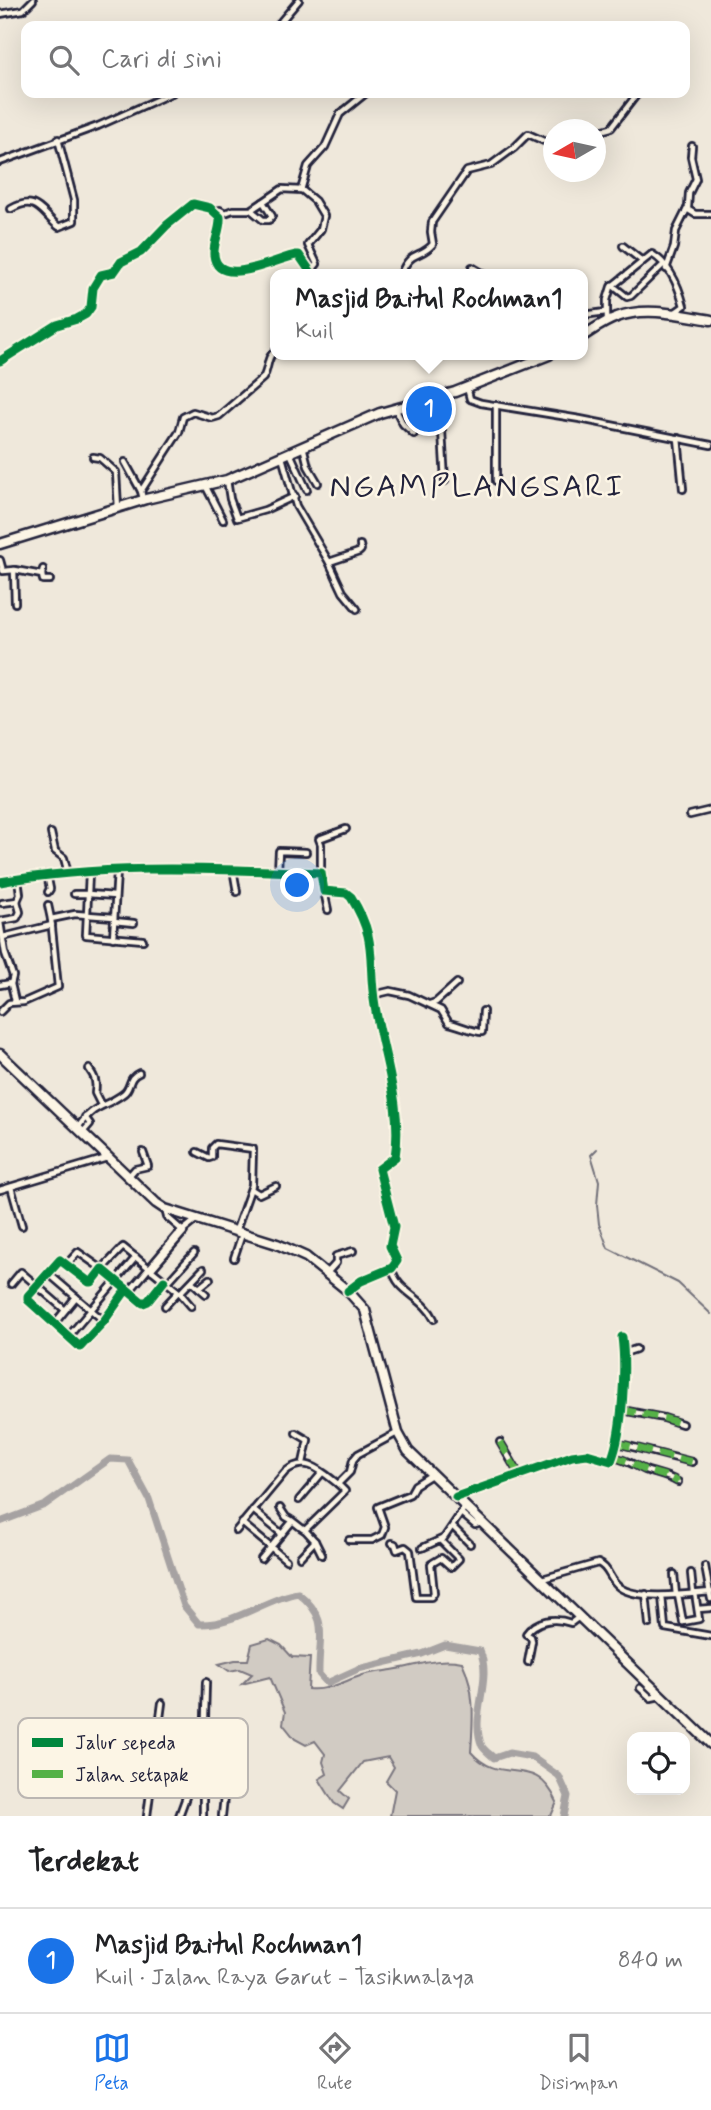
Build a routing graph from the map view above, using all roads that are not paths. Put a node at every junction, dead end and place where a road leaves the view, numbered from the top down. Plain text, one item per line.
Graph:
1 (33, 0) edge
2 (299, 0) edge
3 (0, 14) edge
4 (281, 21) edge
5 (161, 98) edge
6 (360, 98) edge
7 (635, 98) edge
8 (606, 129) edge
9 (58, 139) junction
10 (543, 141) edge
11 (692, 146) dead end
12 (0, 162) edge
13 (302, 190) junction
14 (262, 202) junction
15 (11, 209) dead end
16 (687, 209) junction
17 (251, 210) junction
18 (215, 211) junction
19 (711, 214) edge
20 (623, 246) dead end
21 (642, 261) junction
22 (472, 267) dead end
23 (665, 267) junction
24 (309, 269) edge
25 (314, 269) edge
26 (403, 269) edge
27 (475, 269) edge
28 (612, 285) junction
29 (606, 312) junction
30 (588, 314) edge
31 (671, 314) junction
32 (711, 320) edge
33 (607, 322) junction
34 (588, 333) edge
35 (270, 356) edge
36 (537, 360) edge
37 (0, 361) edge
38 (467, 387) junction
39 (433, 398) junction
40 (496, 405) junction
41 (396, 409) junction
42 (414, 434) dead end
43 (678, 438) junction
44 (306, 444) junction
45 (711, 444) edge
46 (286, 454) junction
47 (93, 457) dead end
48 (125, 462) dead end
49 (227, 480) junction
50 (445, 481) dead end
51 (496, 481) dead end
52 (318, 483) dead end
53 (206, 487) junction
54 (683, 489) dead end
55 (307, 490) dead end
56 (295, 496) junction
57 (145, 497) junction
58 (118, 508) junction
59 (223, 520) dead end
60 (0, 544) edge
61 (360, 545) dead end
62 (0, 561) edge
63 (329, 562) junction
64 (14, 570) junction
65 (50, 580) dead end
66 (15, 603) dead end
67 (357, 609) dead end
68 (711, 810) edge
69 (690, 815) dead end
70 (346, 829) dead end
71 (51, 833) dead end
72 (306, 852) dead end
73 (233, 869) junction
74 (117, 871) junction
75 (278, 871) junction
76 (68, 873) junction
77 (89, 873) junction
78 (321, 873) junction
79 (47, 874) junction
80 (18, 879) junction
81 (0, 882) edge
82 (237, 891) dead end
83 (324, 891) junction
84 (48, 892) dead end
85 (74, 894) dead end
86 (88, 894) junction
87 (115, 896) junction
88 (17, 901) junction
89 (2, 903) dead end
90 (48, 905) dead end
91 (328, 910) dead end
92 (87, 915) junction
93 (114, 918) junction
94 (0, 922) edge
95 (52, 922) junction
96 (134, 922) dead end
97 (3, 937) junction
98 (113, 938) junction
99 (143, 940) dead end
100 (3, 953) edge
101 (11, 983) junction
102 (457, 983) dead end
103 (0, 985) edge
104 (373, 995) junction
105 (15, 1001) junction
106 (430, 1004) junction
107 (483, 1011) dead end
108 (0, 1012) edge
109 (0, 1054) edge
110 (89, 1069) dead end
111 (139, 1073) dead end
112 (101, 1105) junction
113 (80, 1131) junction
114 (143, 1152) dead end
115 (197, 1152) dead end
116 (108, 1158) junction
117 (127, 1177) junction
118 (276, 1186) dead end
119 (11, 1187) junction
120 (251, 1188) junction
121 (0, 1190) edge
122 (165, 1209) junction
123 (197, 1219) junction
124 (22, 1226) dead end
125 (184, 1230) junction
126 (239, 1232) junction
127 (354, 1251) dead end
128 (194, 1253) dead end
129 (136, 1257) junction
130 (234, 1258) dead end
131 (67, 1264) junction
132 (151, 1268) junction
133 (392, 1268) junction
134 (102, 1269) junction
135 (204, 1269) dead end
136 (48, 1273) junction
137 (327, 1273) junction
138 (210, 1279) dead end
139 (116, 1281) junction
140 (166, 1282) junction
141 (192, 1282) junction
142 (11, 1284) dead end
143 (37, 1285) junction
144 (199, 1288) junction
145 (348, 1291) junction
146 (129, 1292) junction
147 (179, 1293) junction
148 (206, 1294) dead end
149 (76, 1297) junction
150 (165, 1306) dead end
151 (191, 1306) dead end
152 (65, 1310) junction
153 (91, 1310) junction
154 (434, 1319) dead end
155 (104, 1321) junction
156 (54, 1324) junction
157 (68, 1337) junction
158 (622, 1337) dead end
159 (636, 1349) dead end
160 (624, 1353) junction
161 (622, 1410) junction
162 (682, 1424) dead end
163 (296, 1433) dead end
164 (398, 1433) junction
165 (500, 1442) dead end
166 (617, 1443) junction
167 (613, 1457) junction
168 (692, 1462) dead end
169 (303, 1463) junction
170 (322, 1473) junction
171 (431, 1474) junction
172 (520, 1476) junction
173 (678, 1482) dead end
174 (338, 1484) junction
175 (456, 1497) junction
176 (299, 1500) dead end
177 (280, 1508) dead end
178 (253, 1510) junction
179 (463, 1510) junction
180 (291, 1522) dead end
181 (242, 1523) junction
182 (453, 1527) junction
183 (305, 1530) junction
184 (236, 1531) dead end
185 (282, 1534) junction
186 (349, 1540) dead end
187 (315, 1541) junction
188 (441, 1541) junction
189 (392, 1543) dead end
190 (470, 1544) dead end
191 (272, 1547) junction
192 (422, 1548) dead end
193 (323, 1555) dead end
194 (300, 1557) dead end
195 (261, 1559) dead end
196 (286, 1560) dead end
197 (705, 1566) dead end
198 (691, 1573) dead end
199 (674, 1574) dead end
200 (542, 1579) junction
201 (710, 1592) edge
202 (694, 1593) junction
203 (646, 1594) junction
204 (677, 1595) junction
205 (662, 1596) junction
206 (711, 1599) edge
207 (711, 1608) edge
208 (698, 1609) junction
209 (580, 1616) junction
210 (683, 1622) junction
211 (649, 1624) dead end
212 (679, 1632) junction
213 (711, 1636) edge
214 (528, 1661) dead end
215 (206, 1682) dead end
216 (640, 1688) dead end
217 (661, 1695) junction
218 (162, 1703) dead end
219 (161, 1718) edge
220 (205, 1718) edge
221 (711, 1744) edge
222 (150, 1798) edge
223 (186, 1798) edge
224 (203, 1798) edge
225 (222, 1798) edge
226 (147, 1816) edge
227 (180, 1816) edge
228 (203, 1816) edge
229 (222, 1816) edge

1 - 3 street
2 - 4 street
5 - 9 street
6 - 13 street
7 - 8 street
9 - 12 street
9 - 15 street
10 - 26 street
11 - 16 street
13 - 14 street
13 - 25 street
14 - 17 street
14 - 17 street
16 - 19 street
16 - 23 street
17 - 18 street
18 - 24 street
18 - 37 street
20 - 21 street
21 - 23 street
21 - 28 street
22 - 27 street
23 - 28 street
23 - 31 street
28 - 29 street
29 - 30 street
29 - 33 street
31 - 32 main road
31 - 33 main road
33 - 34 main road
35 - 57 street
36 - 38 main road
38 - 39 main road
38 - 40 street
39 - 41 main road
39 - 50 street
40 - 43 street
40 - 51 street
41 - 42 street
41 - 44 main road
43 - 45 street
43 - 54 street
44 - 46 main road
44 - 52 street
46 - 49 main road
46 - 55 street
46 - 56 street
47 - 58 street
48 - 57 street
49 - 53 main road
49 - 56 street
53 - 57 main road
53 - 59 street
56 - 63 street
57 - 58 main road
58 - 60 main road
61 - 63 street
62 - 64 street
63 - 67 street
64 - 65 street
64 - 66 street
68 - 69 street
70 - 78 street
71 - 76 street
72 - 75 street
73 - 74 street
73 - 75 street
73 - 82 street
74 - 77 street
74 - 87 street
75 - 78 street
76 - 77 street
76 - 79 street
77 - 86 street
78 - 83 street
79 - 80 street
79 - 84 street
80 - 81 street
80 - 88 street
83 - 91 street
83 - 104 street
85 - 86 street
86 - 87 street
86 - 92 street
87 - 93 street
88 - 89 street
88 - 94 street
90 - 95 street
92 - 93 street
92 - 95 street
92 - 98 street
93 - 96 street
93 - 98 street
94 - 97 street
95 - 97 street
95 - 105 street
97 - 100 street
98 - 99 street
100 - 101 street
101 - 103 street
101 - 105 street
102 - 106 street
104 - 106 street
104 - 133 street
105 - 108 street
106 - 107 street
109 - 113 main road
110 - 112 street
111 - 112 street
112 - 113 street
113 - 116 main road
114 - 117 street
115 - 120 street
116 - 117 main road
116 - 119 street
117 - 122 main road
118 - 120 street
119 - 121 street
119 - 124 street
120 - 126 street
122 - 123 main road
122 - 125 street
123 - 125 street
123 - 126 main road
125 - 132 street
126 - 130 street
126 - 137 main road
127 - 137 street
128 - 140 street
129 - 132 street
129 - 134 street
129 - 139 street
131 - 134 street
131 - 134 street
131 - 136 street
132 - 140 street
132 - 146 street
133 - 145 street
133 - 154 street
134 - 139 street
135 - 141 street
136 - 143 street
136 - 149 street
137 - 145 main road
138 - 144 street
139 - 146 street
139 - 153 street
140 - 146 street
140 - 147 street
141 - 144 street
141 - 147 street
142 - 143 street
143 - 152 street
143 - 156 street
144 - 148 street
145 - 164 main road
146 - 155 street
147 - 150 street
147 - 151 street
149 - 152 street
149 - 153 street
152 - 156 street
153 - 155 street
153 - 157 street
155 - 157 street
156 - 157 street
158 - 160 street
159 - 160 street
160 - 161 street
161 - 162 street
161 - 166 street
163 - 169 street
164 - 171 main road
164 - 174 street
165 - 172 street
166 - 167 street
166 - 168 street
167 - 172 street
167 - 173 street
169 - 170 street
169 - 178 street
170 - 174 street
170 - 176 street
171 - 175 main road
171 - 186 street
172 - 175 street
174 - 183 street
175 - 179 main road
177 - 183 street
178 - 181 street
178 - 185 street
179 - 182 street
179 - 200 main road
180 - 185 street
181 - 184 street
181 - 191 street
182 - 188 street
182 - 190 street
183 - 187 street
185 - 191 street
187 - 193 street
187 - 194 street
188 - 189 street
188 - 192 street
191 - 195 street
191 - 196 street
197 - 201 street
198 - 202 street
199 - 204 street
200 - 203 street
200 - 209 main road
201 - 202 street
201 - 206 street
202 - 204 street
202 - 208 street
203 - 205 street
203 - 211 street
204 - 205 street
204 - 210 street
205 - 212 street
207 - 208 street
208 - 210 street
209 - 214 street
209 - 217 main road
210 - 212 street
212 - 213 street
215 - 220 street
216 - 217 street
217 - 221 main road
218 - 219 street
222 - 226 street
223 - 227 street
224 - 228 street
225 - 229 street

